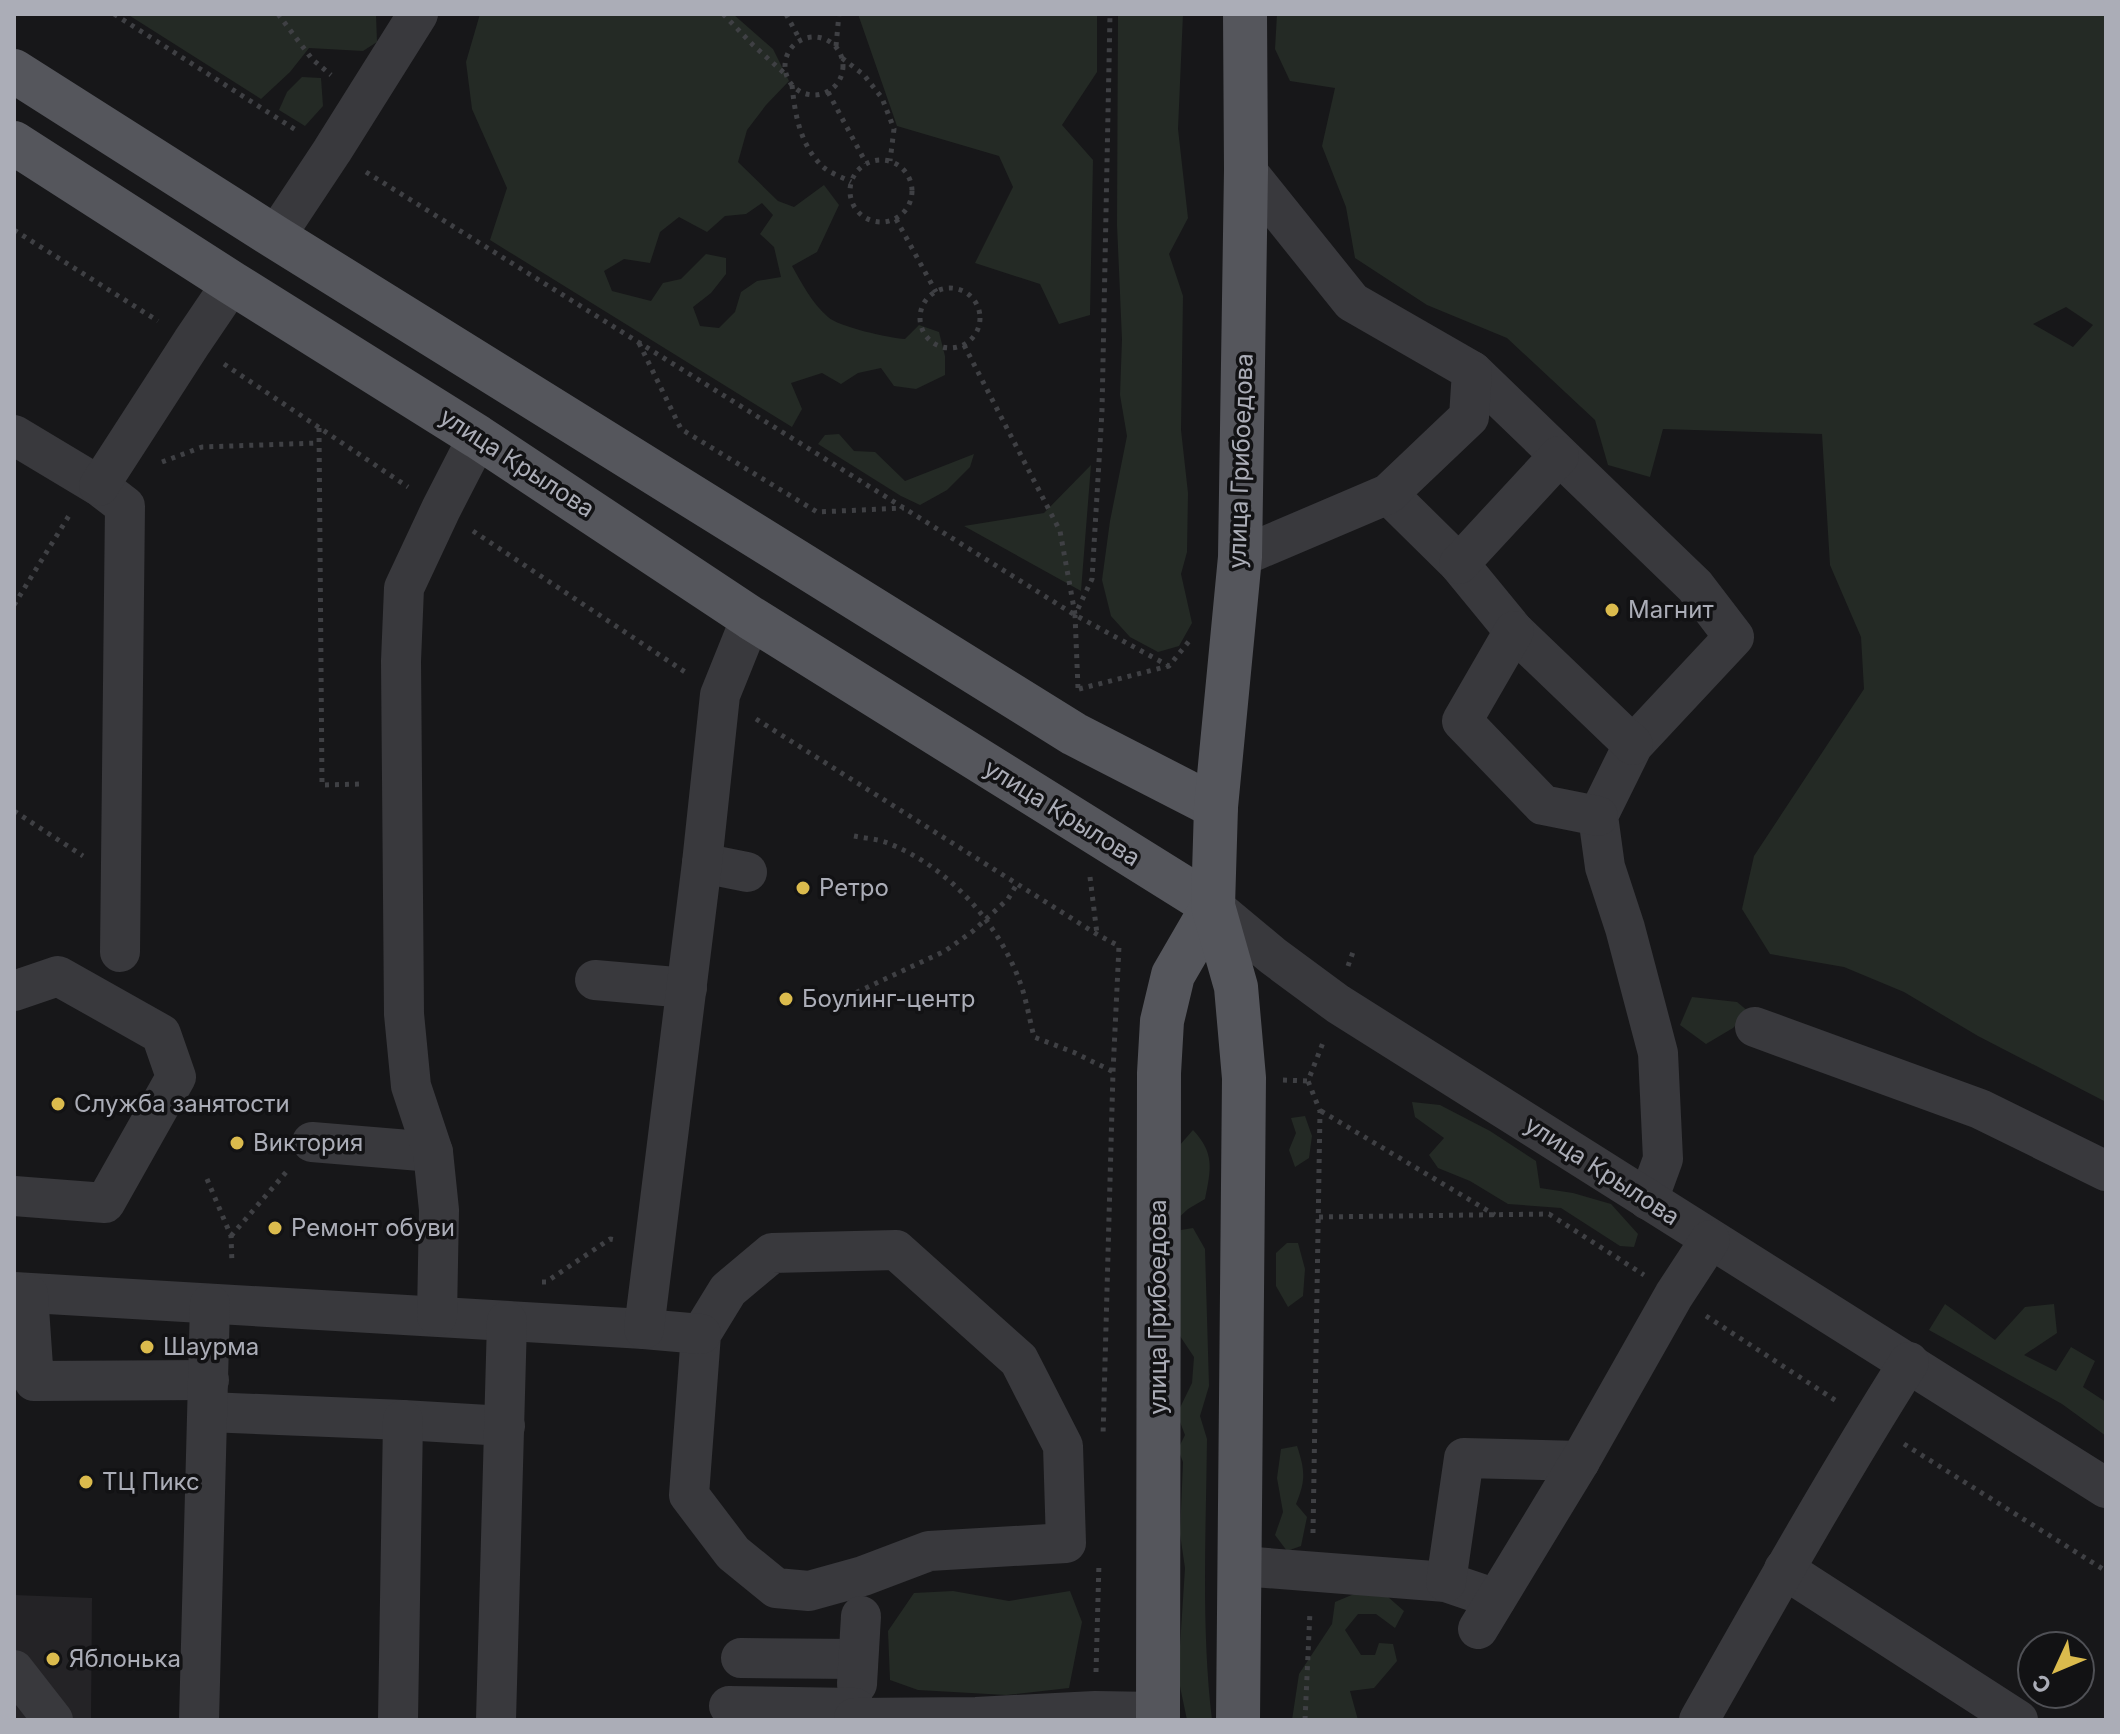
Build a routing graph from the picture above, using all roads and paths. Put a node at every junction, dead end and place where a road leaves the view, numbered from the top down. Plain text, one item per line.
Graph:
1 (114, 14) edge
2 (278, 14) edge
3 (418, 14) edge
4 (723, 14) edge
5 (786, 14) edge
6 (839, 14) edge
7 (1110, 14) edge
8 (1245, 14) edge
9 (800, 40) junction
10 (836, 47) junction
11 (842, 58) junction
12 (14, 71) edge
13 (785, 74) junction
14 (331, 75) dead end
15 (792, 85) junction
16 (828, 92) junction
17 (14, 143) edge
18 (332, 151) junction
19 (890, 161) junction
20 (866, 163) junction
21 (1246, 170) junction
22 (851, 182) junction
23 (896, 218) junction
24 (275, 237) junction
25 (232, 283) junction
26 (936, 292) junction
27 (639, 343) junction
28 (964, 345) junction
29 (1472, 371) junction
30 (319, 427) dead end
31 (14, 435) edge
32 (478, 437) junction
33 (318, 443) junction
34 (1559, 456) junction
35 (158, 464) dead end
36 (94, 484) junction
37 (1388, 494) junction
38 (905, 508) junction
39 (1240, 557) junction
40 (1459, 564) junction
41 (14, 605) edge
42 (1075, 615) junction
43 (751, 618) junction
44 (1514, 631) junction
45 (1195, 634) dead end
46 (1169, 666) junction
47 (1633, 745) junction
48 (402, 783) junction
49 (1216, 807) junction
50 (14, 811) edge
51 (1598, 816) junction
52 (1083, 827) junction
53 (854, 836) dead end
54 (702, 863) junction
55 (747, 872) dead end
56 (121, 881) junction
57 (1017, 884) dead end
58 (1213, 906) junction
59 (985, 919) junction
60 (1098, 935) dead end
61 (120, 952) dead end
62 (1353, 952) dead end
63 (595, 980) dead end
64 (687, 988) junction
65 (14, 991) edge
66 (1338, 1004) junction
67 (841, 1005) dead end
68 (1755, 1027) dead end
69 (1113, 1072) dead end
70 (1320, 1111) junction
71 (312, 1142) joint
72 (433, 1152) junction
73 (2106, 1171) edge
74 (207, 1179) dead end
75 (14, 1196) edge
76 (1648, 1200) junction
77 (1495, 1215) junction
78 (1319, 1217) junction
79 (231, 1236) junction
80 (1710, 1240) junction
81 (655, 1244) junction
82 (232, 1264) dead end
83 (530, 1281) dead end
84 (21, 1293) edge
85 (1674, 1295) junction
86 (210, 1304) junction
87 (437, 1316) junction
88 (507, 1321) junction
89 (644, 1329) junction
90 (701, 1334) junction
91 (1909, 1362) junction
92 (208, 1396) junction
93 (403, 1420) junction
94 (1870, 1423) junction
95 (505, 1426) junction
96 (1580, 1461) junction
97 (2106, 1488) edge
98 (1241, 1566) junction
99 (1784, 1569) junction
100 (2106, 1571) edge
101 (1312, 1573) junction
102 (1446, 1582) junction
103 (861, 1616) dead end
104 (741, 1658) dead end
105 (858, 1659) junction
106 (14, 1670) edge
107 (729, 1706) dead end
108 (855, 1715) edge
109 (1158, 1716) edge
110 (53, 1720) edge
111 (199, 1720) edge
112 (398, 1720) edge
113 (496, 1720) edge
114 (1238, 1720) edge
115 (1305, 1720) edge
116 (1699, 1720) edge
117 (2018, 1720) edge

1 - 18 path
2 - 14 path
3 - 18 street
4 - 13 path
5 - 9 path
6 - 10 path
7 - 42 path
8 - 21 main road, улица Грибоедова
9 - 10 path
9 - 13 path
10 - 11 path
11 - 16 path
11 - 19 path
12 - 24 main road
13 - 15 path
15 - 16 path
15 - 22 path
16 - 20 path
17 - 25 main road, улица Крылова
18 - 24 street
18 - 27 path
19 - 20 path
19 - 23 path
20 - 22 path
21 - 29 street
21 - 39 main road, улица Грибоедова
22 - 23 path
23 - 26 path
24 - 49 main road
25 - 32 main road, улица Крылова
25 - 36 street
26 - 28 path
26 - 28 path
27 - 38 path
27 - 38 path
28 - 42 path
29 - 34 street
29 - 37 street
30 - 33 path
31 - 36 street
32 - 43 main road, улица Крылова
32 - 48 street
33 - 35 path
33 - 48 path
34 - 40 street
34 - 47 street
36 - 41 path
36 - 56 street
37 - 39 street
37 - 40 street
38 - 42 path
39 - 49 main road, улица Грибоедова
40 - 44 street
42 - 46 path
42 - 46 path
43 - 52 main road, улица Крылова
43 - 54 street
44 - 47 street
44 - 51 street
45 - 46 path
47 - 51 street
48 - 72 street
49 - 58 main road, улица Грибоедова
50 - 56 path
51 - 76 street
52 - 58 main road, улица Крылова
52 - 60 path
53 - 59 path
54 - 55 street
54 - 64 street
56 - 61 street
57 - 59 path
58 - 66 street, улица Крылова
58 - 98 main road, улица Грибоедова
58 - 109 main road, улица Грибоедова
59 - 67 path
59 - 69 path
62 - 66 path
63 - 64 street
64 - 81 street
65 - 75 street
66 - 70 path
66 - 76 street, улица Крылова
68 - 73 street
70 - 77 path
70 - 78 path
71 - 72 street
71 - 79 path
72 - 87 street
74 - 79 path
76 - 80 street, улица Крылова
77 - 78 path
77 - 85 path
78 - 101 path
79 - 82 path
80 - 85 street
80 - 91 street, улица Крылова
81 - 83 path
81 - 89 street
84 - 86 street
84 - 92 street
85 - 94 path
85 - 96 street
86 - 87 street
86 - 92 street
87 - 88 street
88 - 89 street
88 - 95 street
89 - 90 street
90 - 90 street
91 - 94 street
91 - 97 street, улица Крылова
92 - 93 street
92 - 111 street
93 - 95 street
93 - 112 street
94 - 99 street
94 - 100 path
95 - 113 street
96 - 102 street
96 - 102 street
98 - 101 street
98 - 114 main road, улица Грибоедова
99 - 116 street
99 - 117 street
101 - 102 street
101 - 115 path
103 - 105 street
104 - 105 street
105 - 108 street
106 - 110 street
107 - 108 street
108 - 109 street

